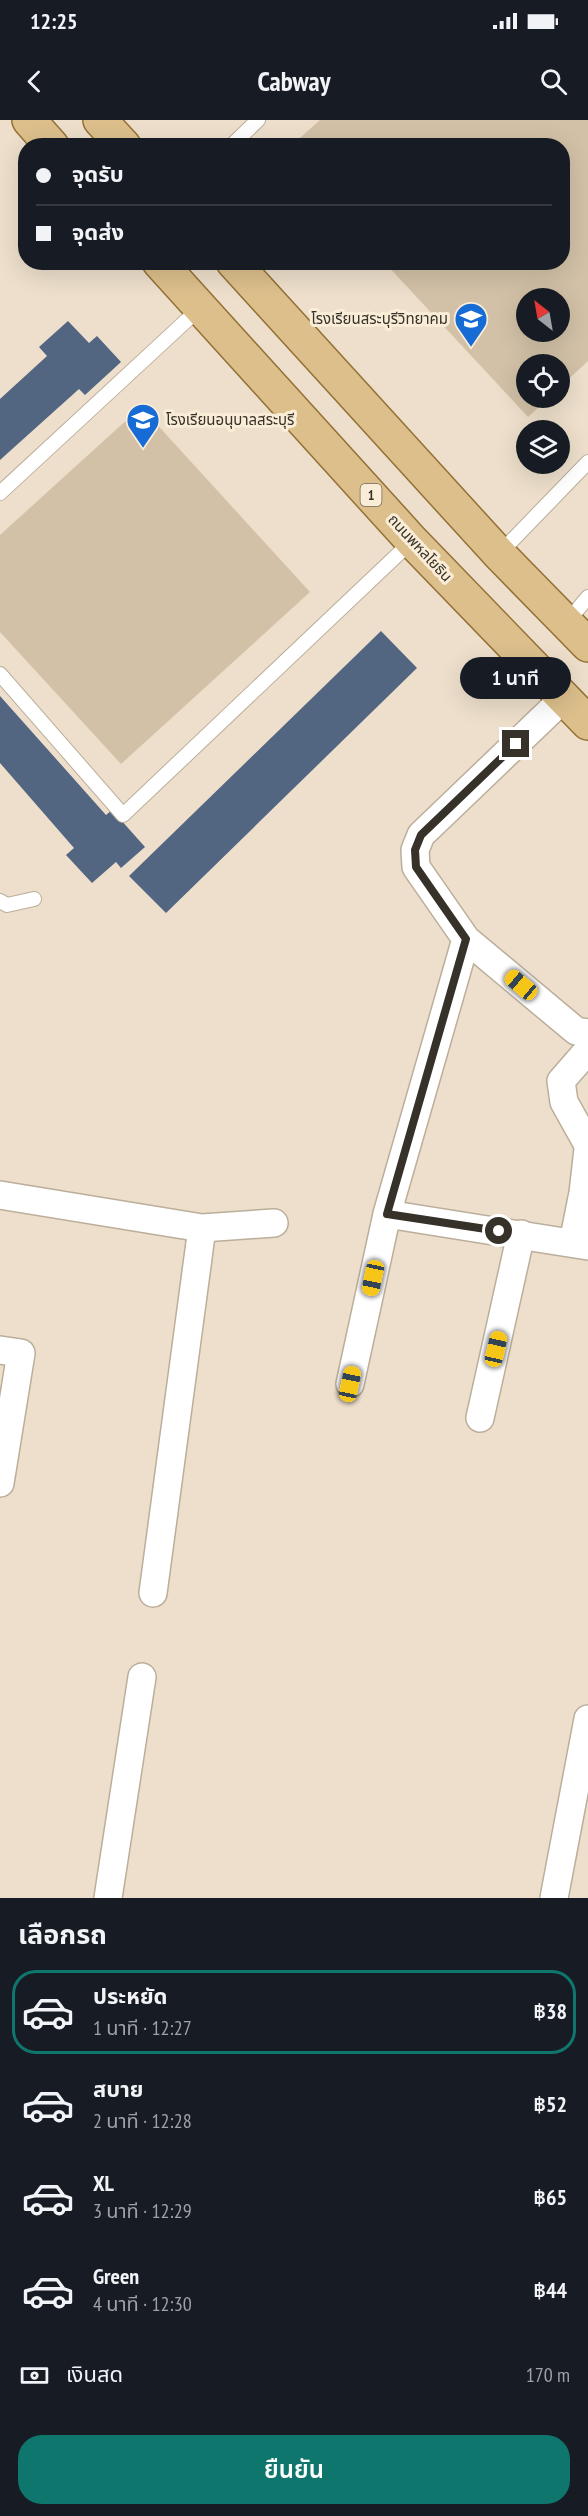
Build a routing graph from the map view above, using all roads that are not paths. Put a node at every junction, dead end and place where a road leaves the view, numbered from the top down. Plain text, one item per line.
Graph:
1 (29, 120) edge
2 (100, 120) edge
3 (258, 120) edge
4 (45, 138) edge
5 (117, 138) edge
6 (239, 138) edge
7 (166, 270) edge
8 (240, 270) edge
9 (200, 308) junction
10 (588, 462) edge
11 (0, 493) edge
12 (412, 541) junction
13 (500, 554) junction
14 (588, 597) edge
15 (577, 633) edge
16 (0, 674) edge
17 (564, 698) junction
18 (588, 723) edge
19 (34, 899) dead end
20 (0, 901) edge
21 (466, 939) junction
22 (588, 1033) edge
23 (588, 1050) edge
24 (588, 1147) edge
25 (0, 1195) edge
26 (387, 1214) junction
27 (274, 1223) dead end
28 (202, 1228) junction
29 (521, 1234) junction
30 (581, 1244) edge
31 (0, 1350) edge
32 (350, 1384) dead end
33 (480, 1418) dead end
34 (0, 1483) edge
35 (153, 1593) dead end
36 (141, 1677) dead end
37 (588, 1719) edge
38 (108, 1898) edge
39 (554, 1898) edge

1 - 4 main road
2 - 5 main road
3 - 6 lane
7 - 9 main road, ถนนพหลโยธิน / 1
8 - 13 main road
9 - 11 lane
9 - 12 main road, ถนนพหลโยธิน / 1
10 - 13 lane
12 - 16 lane
12 - 17 main road, ถนนพหลโยธิน / 1
13 - 15 main road
14 - 15 lane
17 - 18 main road, ถนนพหลโยธิน / 1
17 - 21 street
19 - 20 lane
21 - 22 street
21 - 26 street
23 - 24 street
24 - 30 street
25 - 28 street
26 - 29 street
26 - 32 street
27 - 28 street
28 - 35 street
29 - 30 street
29 - 33 street
31 - 34 street
36 - 38 street
37 - 39 street

